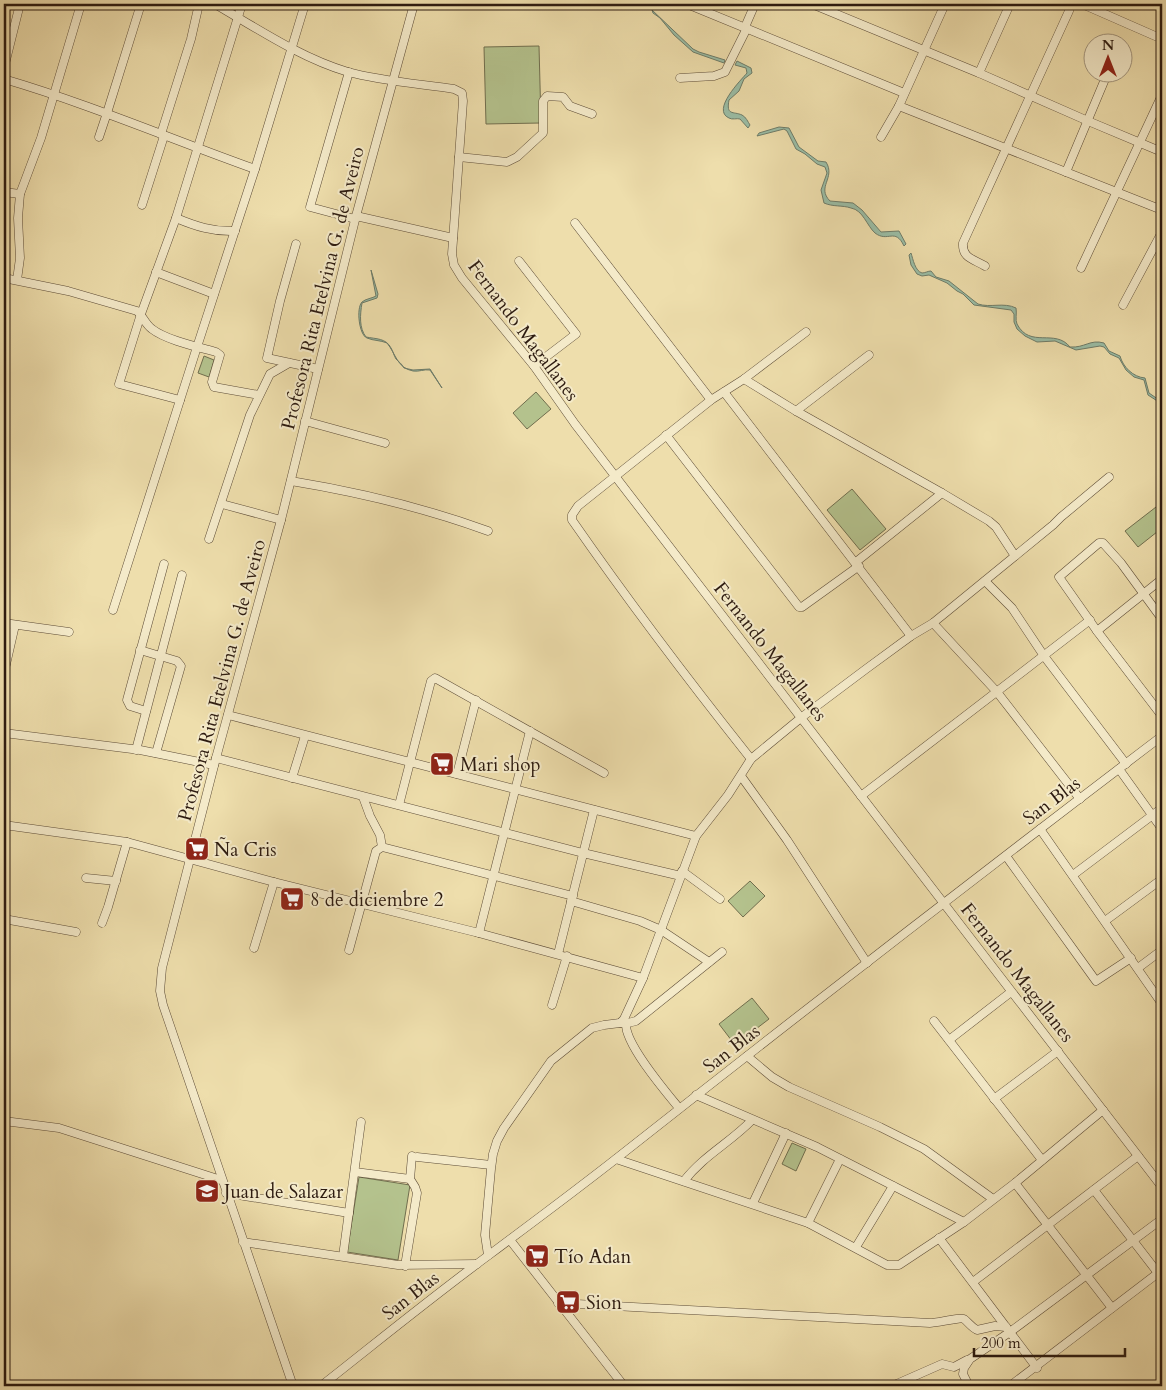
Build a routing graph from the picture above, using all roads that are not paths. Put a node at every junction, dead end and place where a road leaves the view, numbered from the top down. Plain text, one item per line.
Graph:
1 (20, 4) edge
2 (82, 4) edge
3 (141, 4) edge
4 (199, 4) edge
5 (215, 4) edge
6 (242, 4) edge
7 (305, 4) edge
8 (414, 4) edge
9 (687, 4) edge
10 (755, 4) edge
11 (816, 4) edge
12 (946, 4) edge
13 (1010, 4) edge
14 (1082, 4) edge
15 (1068, 11) dead end
16 (238, 17) junction
17 (746, 28) junction
18 (1162, 39) edge
19 (293, 48) junction
20 (925, 50) junction
21 (4, 68) edge
22 (349, 72) junction
23 (979, 73) junction
24 (680, 78) dead end
25 (4, 79) edge
26 (392, 80) junction
27 (1104, 82) edge
28 (904, 93) junction
29 (55, 94) junction
30 (1031, 95) junction
31 (1162, 95) edge
32 (899, 106) junction
33 (108, 114) junction
34 (592, 114) dead end
35 (1088, 121) junction
36 (163, 135) junction
37 (99, 137) dead end
38 (881, 137) dead end
39 (1140, 142) junction
40 (197, 148) junction
41 (1006, 148) junction
42 (1162, 152) edge
43 (459, 157) junction
44 (255, 169) junction
45 (1066, 172) junction
46 (4, 192) edge
47 (20, 194) junction
48 (1117, 194) junction
49 (142, 205) dead end
50 (1162, 210) edge
51 (356, 217) junction
52 (176, 218) junction
53 (575, 223) dead end
54 (235, 231) junction
55 (1162, 232) edge
56 (453, 238) junction
57 (296, 244) dead end
58 (519, 261) dead end
59 (984, 266) dead end
60 (1081, 268) dead end
61 (156, 272) junction
62 (4, 278) edge
63 (17, 280) junction
64 (214, 294) junction
65 (1123, 305) dead end
66 (141, 314) junction
67 (806, 332) dead end
68 (197, 347) junction
69 (869, 355) dead end
70 (289, 363) junction
71 (534, 366) junction
72 (318, 369) junction
73 (744, 379) junction
74 (724, 392) junction
75 (258, 395) junction
76 (180, 400) junction
77 (711, 400) junction
78 (796, 411) junction
79 (305, 421) junction
80 (666, 435) junction
81 (385, 443) dead end
82 (615, 475) junction
83 (1109, 477) dead end
84 (291, 481) junction
85 (942, 493) junction
86 (222, 504) junction
87 (281, 520) junction
88 (488, 530) dead end
89 (209, 539) dead end
90 (1015, 556) junction
91 (164, 564) dead end
92 (857, 564) junction
93 (182, 575) dead end
94 (1162, 579) edge
95 (985, 581) junction
96 (1144, 594) junction
97 (113, 610) dead end
98 (1162, 619) edge
99 (1090, 620) junction
100 (4, 623) edge
101 (933, 623) junction
102 (15, 625) junction
103 (1097, 631) junction
104 (69, 632) dead end
105 (912, 636) junction
106 (140, 650) junction
107 (161, 656) junction
108 (1044, 656) junction
109 (4, 673) edge
110 (997, 692) junction
111 (476, 700) junction
112 (146, 711) junction
113 (228, 715) junction
114 (1162, 716) edge
115 (802, 717) junction
116 (530, 731) junction
117 (4, 733) edge
118 (305, 736) junction
119 (1162, 737) edge
120 (136, 750) junction
121 (156, 753) junction
122 (751, 759) junction
123 (215, 761) junction
124 (411, 763) junction
125 (1123, 767) junction
126 (604, 772) dead end
127 (457, 774) junction
128 (741, 776) junction
129 (292, 778) junction
130 (516, 789) junction
131 (861, 796) junction
132 (363, 797) junction
133 (1080, 799) junction
134 (400, 805) junction
135 (1162, 808) edge
136 (594, 810) junction
137 (1153, 816) junction
138 (4, 825) edge
139 (1040, 829) junction
140 (1162, 829) edge
141 (504, 832) junction
142 (696, 836) junction
143 (127, 842) junction
144 (382, 848) junction
145 (583, 852) junction
146 (1006, 856) junction
147 (190, 859) junction
148 (682, 874) junction
149 (494, 875) junction
150 (1073, 876) junction
151 (86, 878) dead end
152 (1162, 879) edge
153 (116, 882) junction
154 (274, 882) junction
155 (572, 898) junction
156 (720, 899) dead end
157 (362, 904) junction
158 (945, 904) junction
159 (4, 919) edge
160 (1105, 921) junction
161 (102, 923) dead end
162 (661, 930) junction
163 (76, 932) dead end
164 (479, 933) junction
165 (254, 948) dead end
166 (349, 950) dead end
167 (1162, 950) edge
168 (722, 952) dead end
169 (558, 954) junction
170 (566, 956) junction
171 (1131, 958) junction
172 (709, 962) junction
173 (867, 963) junction
174 (1138, 968) junction
175 (643, 978) junction
176 (1011, 992) junction
177 (1160, 1001) dead end
178 (552, 1004) dead end
179 (934, 1021) dead end
180 (623, 1023) junction
181 (949, 1040) junction
182 (1058, 1052) junction
183 (747, 1056) junction
184 (696, 1095) junction
185 (994, 1099) junction
186 (679, 1108) junction
187 (1103, 1110) junction
188 (752, 1120) junction
189 (4, 1122) edge
190 (361, 1122) dead end
191 (786, 1134) junction
192 (1138, 1156) junction
193 (616, 1159) junction
194 (840, 1159) junction
195 (1042, 1160) junction
196 (491, 1165) junction
197 (354, 1172) junction
198 (410, 1179) junction
199 (222, 1180) junction
200 (684, 1181) junction
201 (1015, 1183) junction
202 (892, 1186) junction
203 (1162, 1187) edge
204 (1094, 1190) junction
205 (226, 1193) junction
206 (993, 1199) junction
207 (753, 1203) junction
208 (349, 1213) junction
209 (1162, 1218) edge
210 (964, 1222) junction
211 (808, 1223) junction
212 (1048, 1225) junction
213 (939, 1238) junction
214 (510, 1240) junction
215 (1133, 1240) junction
216 (243, 1242) junction
217 (856, 1247) junction
218 (343, 1256) junction
219 (488, 1256) junction
220 (477, 1264) junction
221 (405, 1266) junction
222 (1160, 1271) edge
223 (1086, 1274) junction
224 (973, 1282) junction
225 (558, 1303) junction
226 (1112, 1308) junction
227 (1008, 1329) junction
228 (970, 1359) junction
229 (1036, 1368) junction
230 (293, 1386) edge
231 (321, 1386) edge
232 (624, 1386) edge
233 (892, 1386) edge
234 (968, 1386) edge
235 (1010, 1386) edge

1 - 21 street
2 - 29 street
3 - 33 street
4 - 36 street
5 - 16 street
6 - 16 street
7 - 19 street
8 - 26 street, Profesora Rita Etelvina G. de Aveiro
9 - 17 street
10 - 17 street
11 - 20 street
12 - 20 street
13 - 23 street
14 - 18 street
15 - 30 street
16 - 19 street
16 - 40 street
17 - 24 street
17 - 28 street
19 - 22 street
19 - 44 street
20 - 23 street
20 - 28 street
22 - 26 street
22 - 51 street
23 - 30 street
25 - 29 street
26 - 43 street, Fernando Magallanes
26 - 51 street, Profesora Rita Etelvina G. de Aveiro
27 - 35 street
28 - 32 street
29 - 33 street
29 - 47 street
30 - 35 street
30 - 41 street
31 - 39 street
32 - 38 street
32 - 41 street
33 - 36 street
33 - 37 street
34 - 43 street
35 - 39 street
35 - 45 street
36 - 40 street
36 - 49 street
39 - 42 street
39 - 48 street
40 - 44 street
40 - 52 street
41 - 45 street
41 - 59 street
43 - 56 street, Fernando Magallanes
44 - 54 street
45 - 48 street
46 - 47 street
47 - 63 street
48 - 50 street
48 - 60 street
51 - 56 street
51 - 72 street, Profesora Rita Etelvina G. de Aveiro
52 - 54 street
52 - 61 street
53 - 77 street
54 - 64 street
55 - 65 street
56 - 71 street, Fernando Magallanes
57 - 70 street
58 - 71 street
61 - 64 street
61 - 66 street
62 - 63 street
63 - 66 street
64 - 68 street
66 - 68 street
66 - 76 street
67 - 73 street
68 - 75 street
68 - 76 street
69 - 78 street
70 - 72 street
70 - 75 street
71 - 82 street, Fernando Magallanes
72 - 79 street, Profesora Rita Etelvina G. de Aveiro
73 - 74 street
73 - 78 street
74 - 77 street
74 - 92 street
75 - 86 street
76 - 97 street
77 - 80 street
78 - 85 street
79 - 81 street
79 - 84 street, Profesora Rita Etelvina G. de Aveiro
80 - 82 street
80 - 92 street
82 - 115 street, Fernando Magallanes
82 - 122 street
83 - 90 street
84 - 87 street, Profesora Rita Etelvina G. de Aveiro
84 - 88 street
85 - 90 street
85 - 92 street
86 - 87 street
86 - 89 street
87 - 113 street, Profesora Rita Etelvina G. de Aveiro
90 - 95 street
91 - 106 street
92 - 105 street
93 - 107 street
94 - 96 street
95 - 101 street
95 - 108 street
96 - 98 street
96 - 99 street
96 - 103 street
99 - 103 street
99 - 108 street
100 - 102 street
101 - 105 street
101 - 110 street
102 - 104 street
102 - 109 street
103 - 114 street
105 - 115 street
106 - 107 street
106 - 112 street
107 - 112 street
107 - 121 street
108 - 110 street
108 - 125 street
110 - 131 street
110 - 133 street
111 - 116 street
111 - 124 street
111 - 127 street
112 - 120 street
113 - 118 street
113 - 123 street, Profesora Rita Etelvina G. de Aveiro
115 - 122 street
115 - 131 street, Fernando Magallanes
116 - 126 street
116 - 130 street
117 - 120 street
118 - 124 street
118 - 129 street
119 - 125 street, San Blas
120 - 121 street
121 - 123 street
122 - 128 street
123 - 129 street
123 - 147 street, Profesora Rita Etelvina G. de Aveiro
124 - 127 street
124 - 134 street
125 - 133 street, San Blas
125 - 137 street
127 - 130 street
128 - 142 street
128 - 173 street
129 - 132 street
130 - 136 street
130 - 141 street
131 - 158 street, Fernando Magallanes
132 - 134 street
132 - 144 street
133 - 139 street, San Blas
134 - 141 street
135 - 137 street
136 - 142 street
136 - 145 street
137 - 140 street
137 - 150 street
138 - 143 street
139 - 146 street, San Blas
139 - 150 street
141 - 145 street
141 - 149 street
142 - 148 street
143 - 147 street
143 - 153 street
144 - 149 street
144 - 157 street
145 - 148 street
145 - 155 street
146 - 158 street, San Blas
146 - 171 street
147 - 154 street
147 - 199 street, Profesora Rita Etelvina G. de Aveiro
148 - 156 street
148 - 162 street
149 - 155 street
149 - 164 street
150 - 160 street
151 - 153 street
152 - 160 street
153 - 161 street
154 - 157 street
154 - 165 street
155 - 162 street
155 - 169 street
157 - 164 street
157 - 166 street
158 - 173 street, San Blas
158 - 176 street, Fernando Magallanes
159 - 163 street
160 - 171 street
162 - 172 street
162 - 175 street
164 - 169 street
167 - 174 street
168 - 172 street
169 - 170 street
170 - 175 street
170 - 178 street
171 - 174 street
172 - 180 street
173 - 183 street, San Blas
174 - 177 street
175 - 180 street
176 - 181 street
176 - 182 street, Fernando Magallanes
179 - 181 street
180 - 186 street
180 - 196 street
181 - 185 street
182 - 185 street
182 - 187 street, Fernando Magallanes
183 - 184 street, San Blas
183 - 206 street
184 - 186 street, San Blas
184 - 188 street
185 - 195 street
186 - 193 street, San Blas
187 - 192 street, Fernando Magallanes
187 - 195 street
188 - 191 street
188 - 200 street
189 - 199 street
190 - 197 street
191 - 194 street
191 - 207 street
192 - 203 street, Fernando Magallanes
192 - 204 street
193 - 200 street
193 - 214 street, San Blas
194 - 202 street
194 - 211 street
195 - 201 street
196 - 198 street
196 - 219 street
197 - 198 street
197 - 208 street
198 - 221 street
199 - 205 street, Profesora Rita Etelvina G. de Aveiro
200 - 207 street
201 - 206 street
201 - 212 street
202 - 210 street
202 - 217 street
204 - 212 street
204 - 215 street
205 - 208 street
205 - 216 street, Profesora Rita Etelvina G. de Aveiro
206 - 210 street
207 - 211 street
208 - 218 street
209 - 215 street
210 - 213 street
211 - 217 street
212 - 223 street
212 - 224 street
213 - 217 street
213 - 224 street
214 - 219 street, San Blas
214 - 225 street
215 - 222 street
215 - 223 street
216 - 218 street
216 - 230 street, Profesora Rita Etelvina G. de Aveiro
218 - 221 street
219 - 220 street, San Blas
220 - 221 street
220 - 231 street, San Blas
222 - 226 street
223 - 226 street
223 - 227 street
224 - 227 street
225 - 227 street
225 - 232 street
226 - 229 street
227 - 228 street
227 - 229 street
228 - 233 street
228 - 234 street
229 - 235 street

